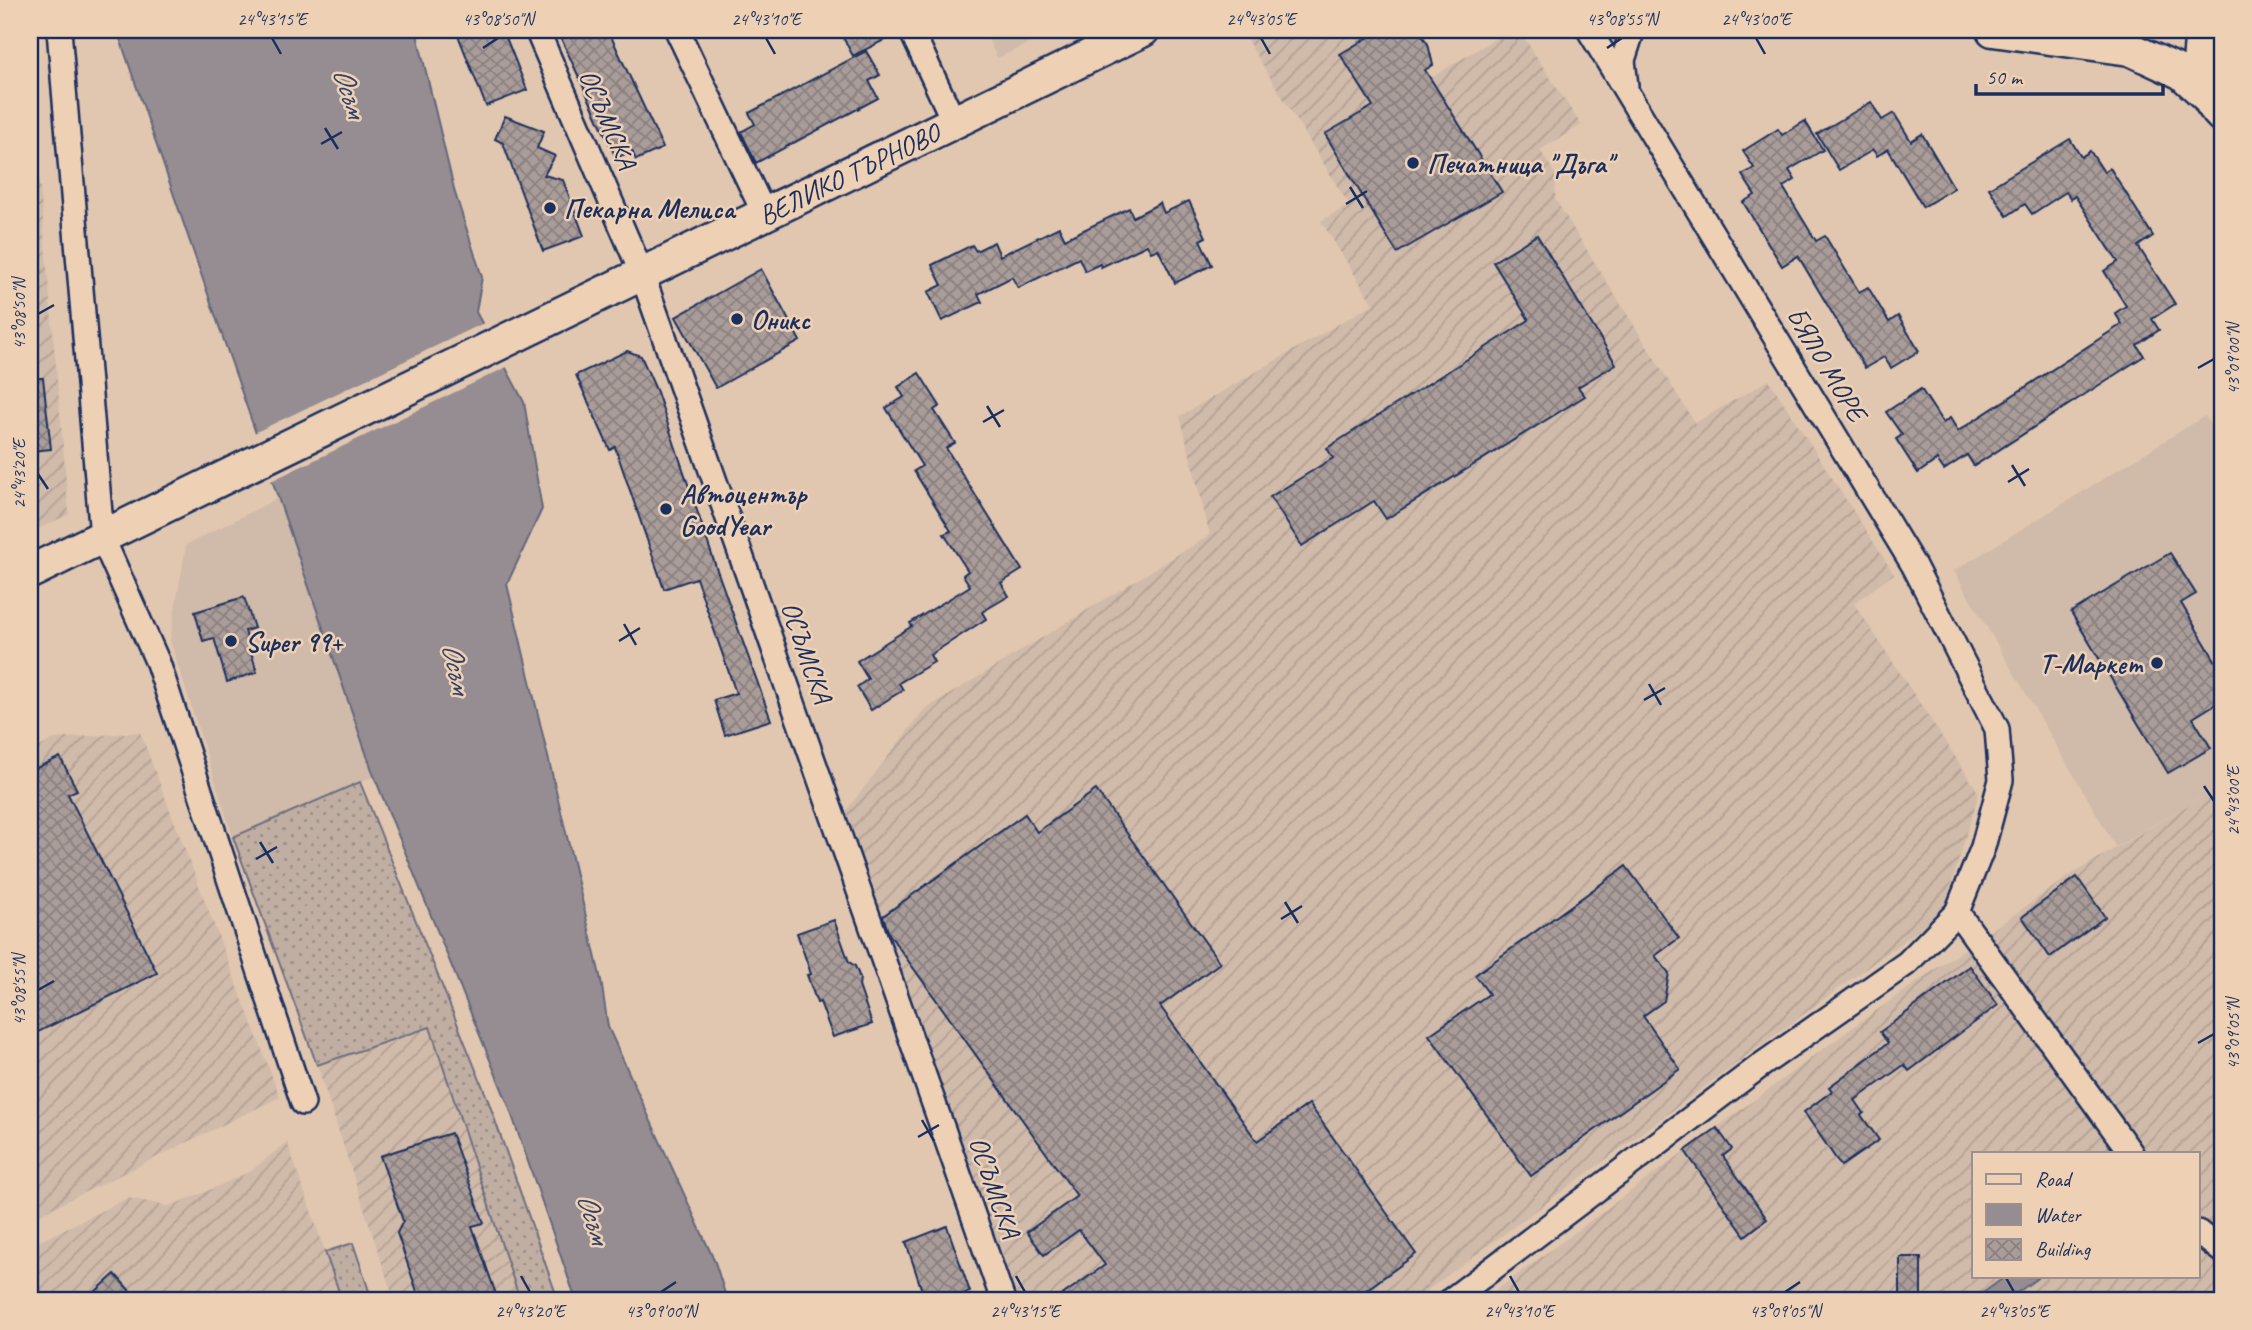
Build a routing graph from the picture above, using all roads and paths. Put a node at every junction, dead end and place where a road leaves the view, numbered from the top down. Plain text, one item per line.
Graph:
1 (59, 30) edge
2 (537, 30) edge
3 (677, 30) edge
4 (911, 30) edge
5 (1143, 30) edge
6 (1619, 30) edge
7 (1634, 30) edge
8 (1993, 30) edge
9 (2178, 30) edge
10 (2203, 30) edge
11 (1592, 33) edge
12 (1623, 60) junction
13 (1626, 89) junction
14 (2215, 106) edge
15 (954, 122) junction
16 (765, 215) junction
17 (642, 274) junction
18 (102, 537) junction
19 (30, 572) edge
20 (1956, 912) junction
21 (303, 1102) dead end
22 (2130, 1152) edge
23 (2200, 1234) edge
24 (2222, 1251) edge
25 (1003, 1300) edge
26 (1451, 1300) edge

1 - 18 street
2 - 17 street, ОСЪМСКА
3 - 16 street
4 - 15 street
5 - 15 street, ВЕЛИКО ТЪРНОВО
6 - 12 street
7 - 12 street, БЯЛО МОРЕ
8 - 14 street
9 - 14 street
10 - 14 street
11 - 13 street
12 - 13 street, БЯЛО МОРЕ
13 - 20 street, БЯЛО МОРЕ
15 - 16 street, ВЕЛИКО ТЪРНОВО
16 - 17 street, ВЕЛИКО ТЪРНОВО
17 - 18 street, ВЕЛИКО ТЪРНОВО
17 - 25 street, ОСЪМСКА
18 - 19 street
18 - 21 street
20 - 22 street
20 - 26 street
23 - 24 street

